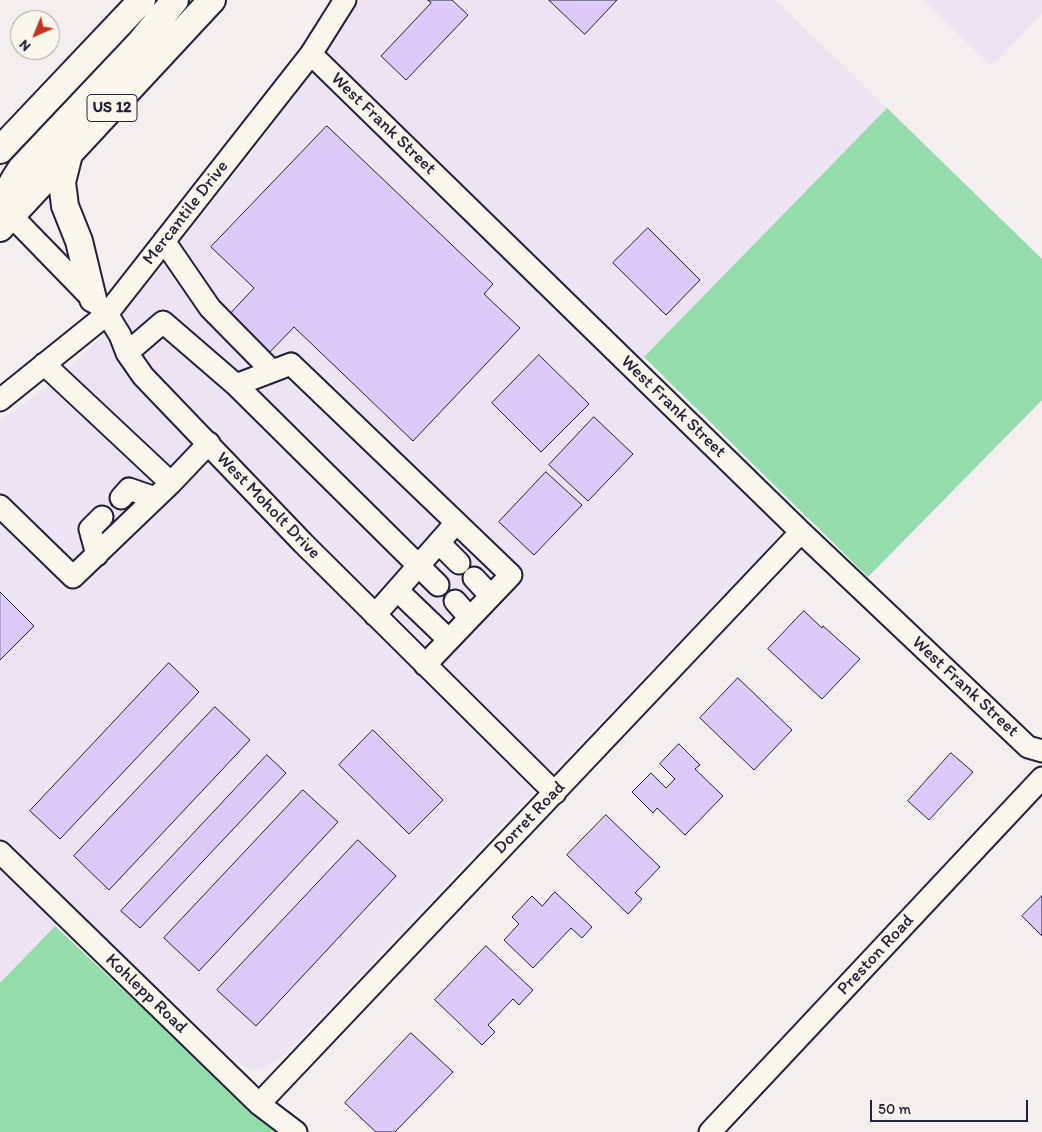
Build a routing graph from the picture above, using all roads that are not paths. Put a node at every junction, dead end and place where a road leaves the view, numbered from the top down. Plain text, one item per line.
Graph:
1 (142, 0) edge
2 (175, 0) edge
3 (212, 0) edge
4 (345, 0) edge
5 (311, 54) junction
6 (0, 150) edge
7 (69, 154) junction
8 (4, 216) edge
9 (164, 241) junction
10 (100, 306) junction
11 (128, 353) junction
12 (44, 364) junction
13 (272, 371) junction
14 (236, 385) junction
15 (0, 400) edge
16 (209, 443) junction
17 (171, 483) junction
18 (121, 498) dead end
19 (155, 498) junction
20 (0, 506) edge
21 (102, 517) dead end
22 (456, 523) junction
23 (801, 532) junction
24 (439, 543) junction
25 (97, 555) junction
26 (419, 566) junction
27 (438, 585) dead end
28 (397, 590) junction
29 (491, 596) junction
30 (455, 601) dead end
31 (375, 615) junction
32 (470, 618) junction
33 (449, 640) junction
34 (425, 665) junction
35 (1042, 752) edge
36 (1042, 778) edge
37 (555, 793) junction
38 (0, 852) edge
39 (259, 1104) junction
40 (296, 1132) edge
41 (710, 1132) edge

1 - 6 main road, US 12
2 - 8 main road
3 - 7 main road, US 12
4 - 5 street, Mercantile Drive
5 - 9 street, Mercantile Drive
5 - 23 street, West Frank Street
7 - 8 main road, US 12
7 - 10 main road
8 - 10 street, West Moholt Drive
9 - 10 street, Mercantile Drive
9 - 13 street
10 - 11 street, West Moholt Drive
10 - 12 street, Mercantile Drive
11 - 14 street
11 - 16 street, West Moholt Drive
12 - 15 street, Mercantile Drive
12 - 17 street
13 - 14 street
13 - 22 street
14 - 26 street
16 - 17 street
16 - 31 street, West Moholt Drive
17 - 19 street
18 - 19 street
19 - 25 street
20 - 25 street
21 - 25 street
22 - 24 street
22 - 29 street
23 - 35 street, West Frank Street
23 - 37 street, Dorret Road
24 - 26 street
24 - 29 street
26 - 27 street
26 - 28 street
28 - 31 street
28 - 33 street
29 - 32 street
30 - 32 street
31 - 34 street, West Moholt Drive
32 - 33 street
33 - 34 street
34 - 37 street, West Moholt Drive
36 - 41 street, Preston Road
37 - 39 street, Dorret Road
38 - 39 street, Kohlepp Road
39 - 40 street, Kohlepp Road

